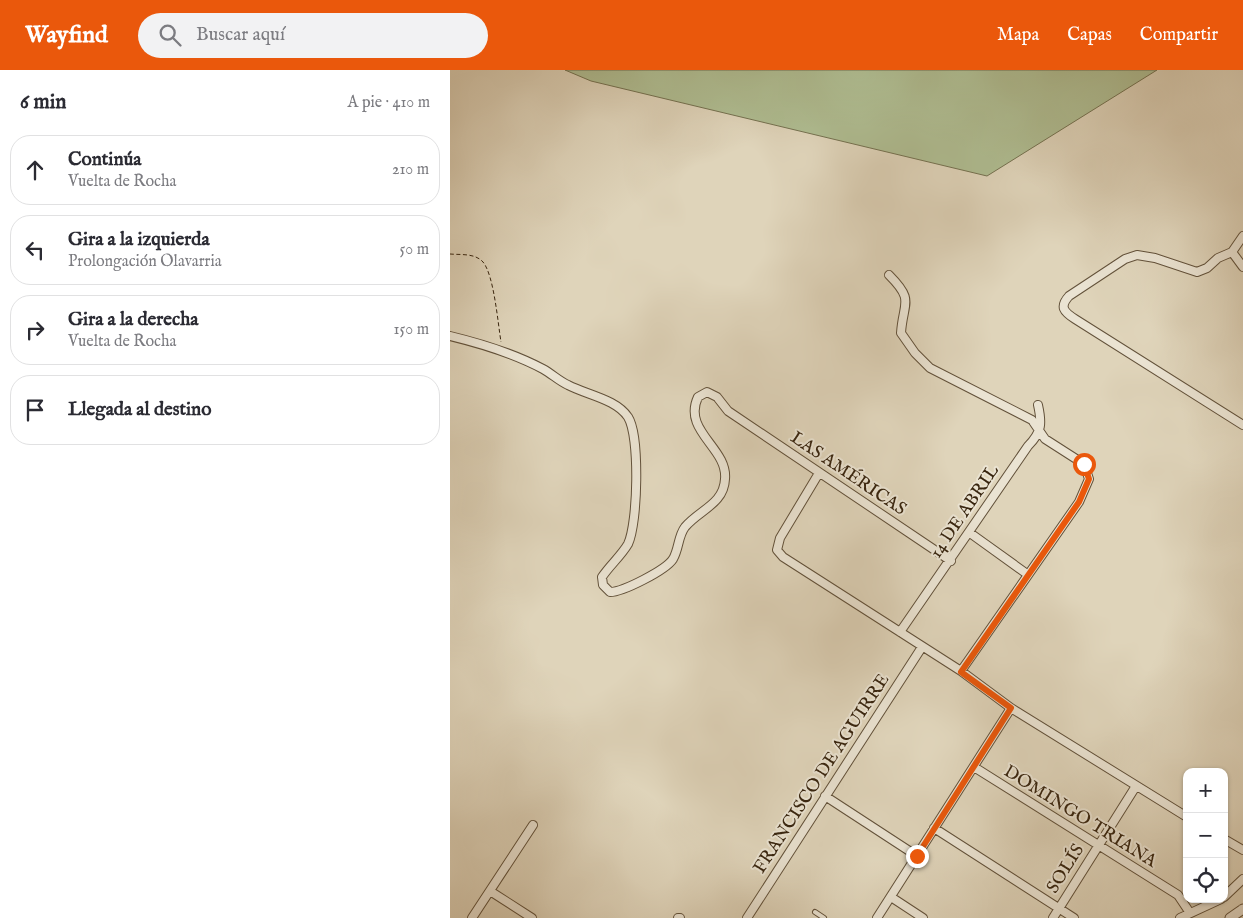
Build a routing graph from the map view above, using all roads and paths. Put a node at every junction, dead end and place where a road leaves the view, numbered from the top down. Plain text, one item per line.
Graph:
1 (1243, 236) edge
2 (1232, 252) junction
3 (450, 254) edge
4 (1243, 267) edge
5 (889, 275) dead end
6 (450, 336) edge
7 (502, 350) junction
8 (1038, 405) dead end
9 (1243, 425) edge
10 (1040, 431) junction
11 (819, 473) junction
12 (970, 533) junction
13 (951, 560) junction
14 (1027, 574) junction
15 (900, 632) junction
16 (922, 647) junction
17 (961, 672) junction
18 (1011, 708) junction
19 (974, 767) junction
20 (1136, 786) junction
21 (825, 796) junction
22 (1183, 814) edge
23 (532, 825) dead end
24 (934, 828) junction
25 (1228, 841) edge
26 (1098, 847) junction
27 (1243, 850) edge
28 (917, 856) junction
29 (1243, 879) edge
30 (490, 891) junction
31 (1228, 893) edge
32 (890, 896) junction
33 (1212, 903) edge
34 (1059, 908) junction
35 (1243, 909) edge
36 (814, 912) dead end
37 (1190, 913) junction
38 (472, 918) edge
39 (532, 918) edge
40 (747, 918) edge
41 (824, 918) edge
42 (877, 918) edge
43 (923, 918) edge
44 (1053, 918) edge
45 (1074, 918) edge
46 (1180, 918) edge
47 (1230, 918) edge

1 - 2 street
2 - 4 street
2 - 9 street
3 - 7 path
5 - 10 street
6 - 7 street
7 - 11 street, LAS AMÉRICAS
8 - 10 street
10 - 12 street, 14 DE ABRIL
10 - 14 street
11 - 13 street, LAS AMÉRICAS
11 - 15 street
12 - 13 street, 14 DE ABRIL
12 - 14 street
13 - 15 street, 14 DE ABRIL
14 - 17 street
15 - 16 street
16 - 17 street
16 - 21 street, FRANCISCO DE AGUIRRE
17 - 18 street
18 - 19 street
18 - 20 street
19 - 24 street
19 - 26 street, DOMINGO TRIANA
20 - 22 street
20 - 26 street, SOLÍS
21 - 28 street
21 - 40 street, FRANCISCO DE AGUIRRE
23 - 30 street
24 - 28 street
24 - 34 street
25 - 27 street
26 - 34 street, SOLÍS
26 - 37 street, DOMINGO TRIANA
28 - 32 street
29 - 31 street
30 - 38 street
30 - 39 street
32 - 42 street
32 - 43 street
33 - 37 street
34 - 44 street, SOLÍS
34 - 45 street
35 - 47 street
36 - 41 lane
37 - 46 street

